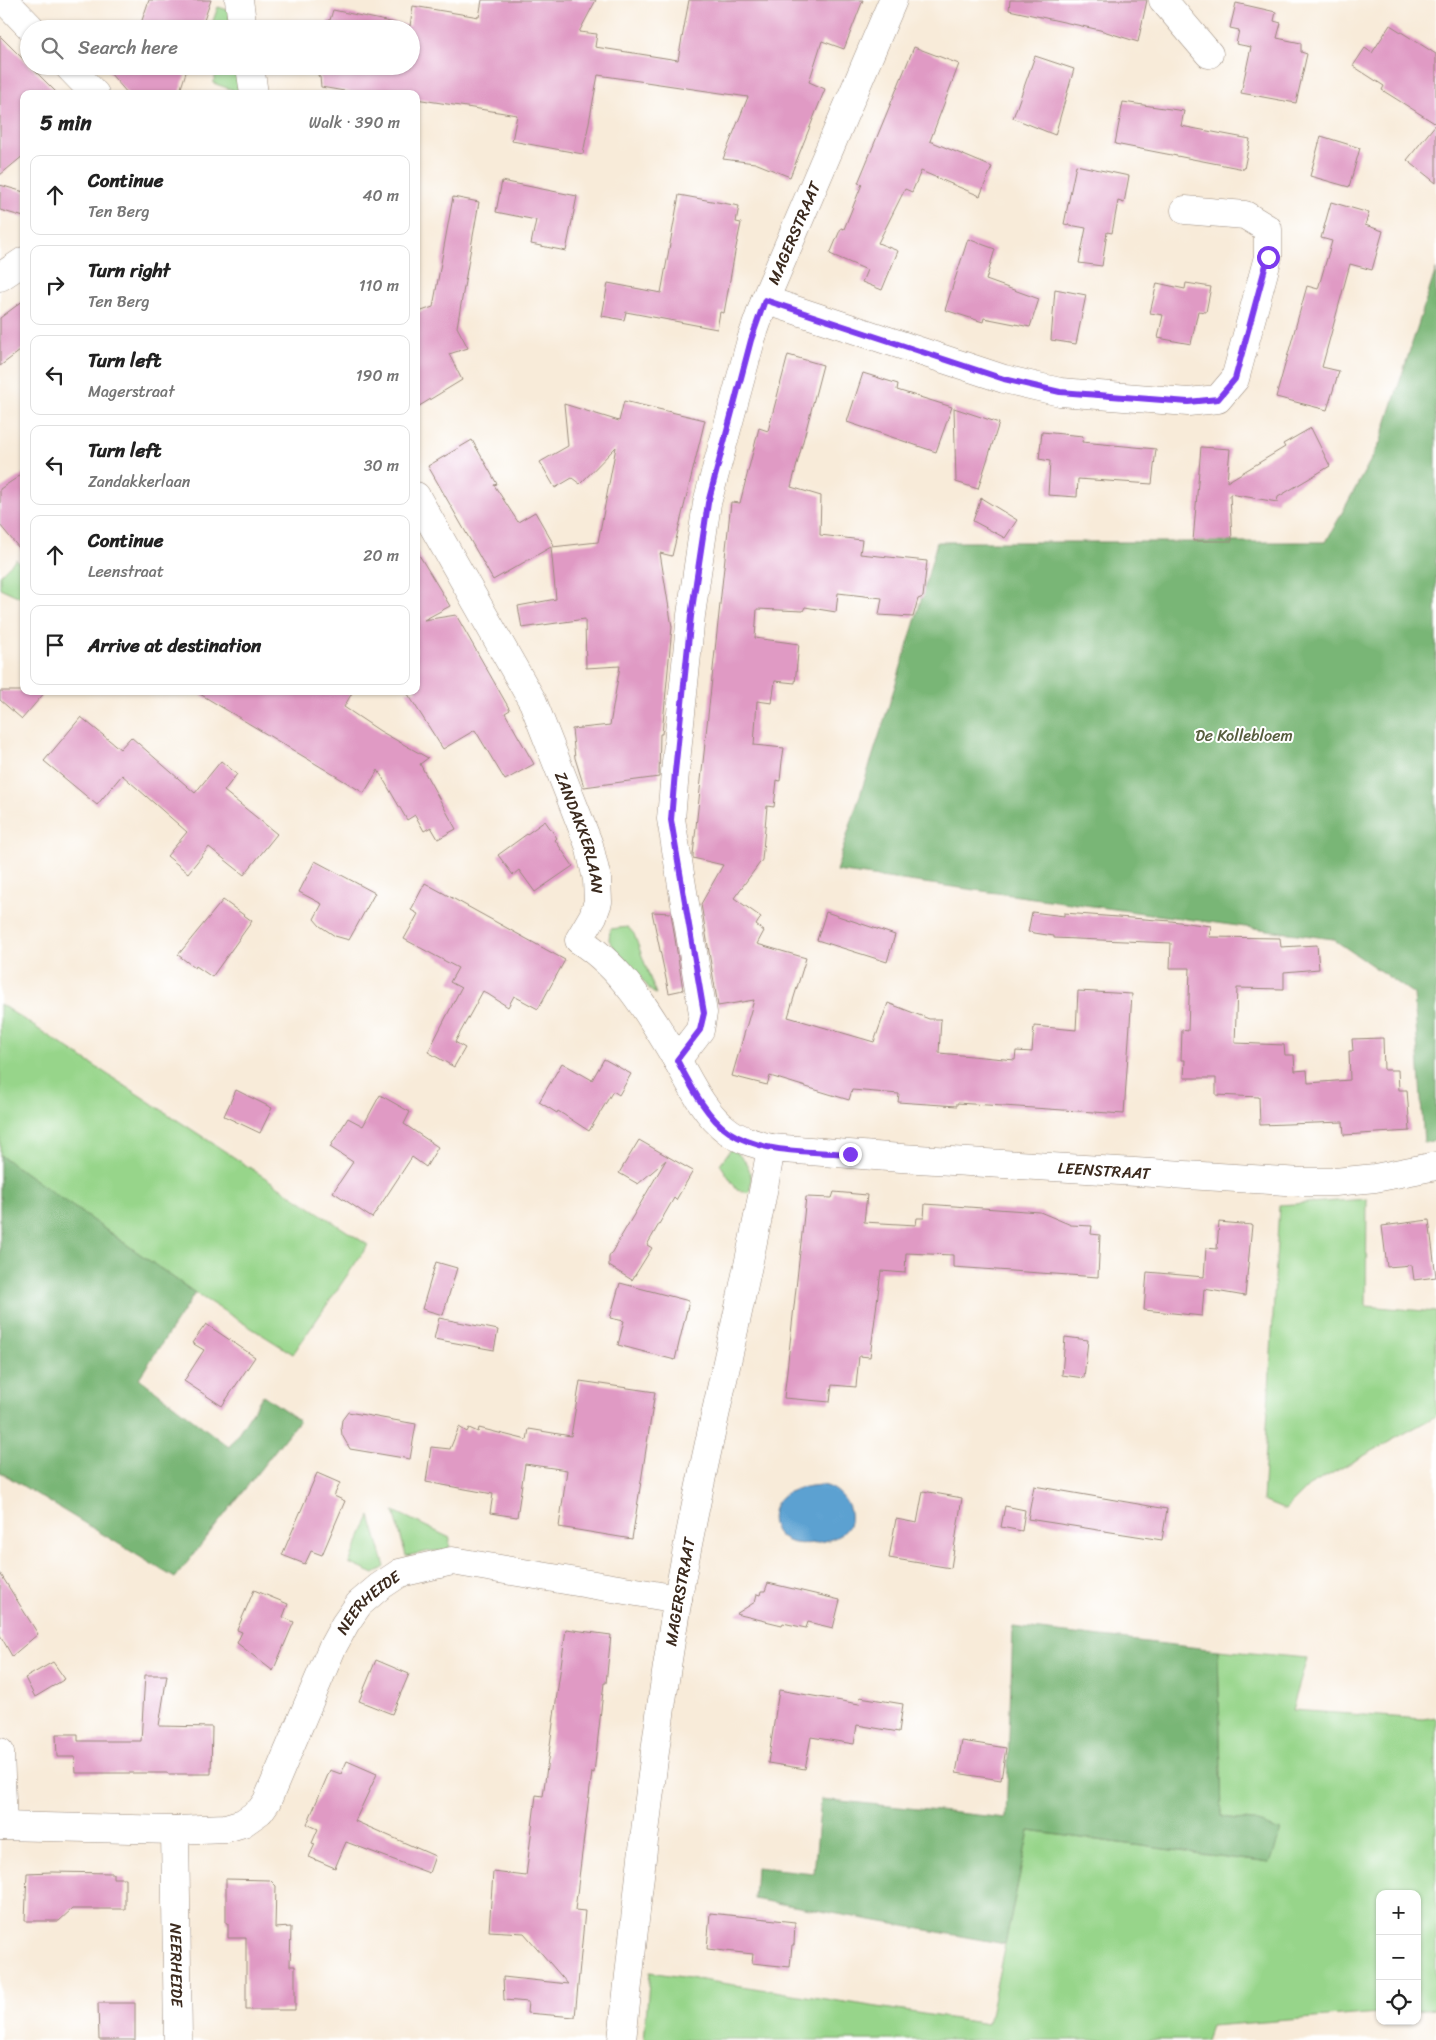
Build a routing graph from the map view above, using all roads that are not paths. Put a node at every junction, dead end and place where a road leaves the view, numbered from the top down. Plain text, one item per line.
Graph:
1 (4, 0) edge
2 (239, 0) edge
3 (893, 0) edge
4 (1163, 0) edge
5 (23, 20) edge
6 (242, 20) edge
7 (1209, 54) dead end
8 (77, 75) edge
9 (251, 75) edge
10 (91, 90) edge
11 (253, 90) edge
12 (1185, 210) dead end
13 (20, 263) edge
14 (0, 277) edge
15 (765, 300) junction
16 (420, 503) edge
17 (677, 1060) junction
18 (771, 1148) junction
19 (1436, 1166) edge
20 (678, 1599) junction
21 (0, 1752) edge
22 (1, 1826) edge
23 (175, 1830) junction
24 (178, 2040) edge
25 (622, 2040) edge

1 - 5 street
2 - 6 street
3 - 15 street, MAGERSTRAAT
4 - 7 street
8 - 10 street
9 - 11 street
12 - 15 street
13 - 14 street
15 - 17 street, MAGERSTRAAT
16 - 17 street, ZANDAKKERLAAN
17 - 18 street, ZANDAKKERLAAN
18 - 19 street, LEENSTRAAT
18 - 20 street, MAGERSTRAAT
20 - 23 street, NEERHEIDE
20 - 25 street, MAGERSTRAAT
21 - 22 street, NEERHEIDE
22 - 23 street, NEERHEIDE
23 - 24 street, NEERHEIDE

